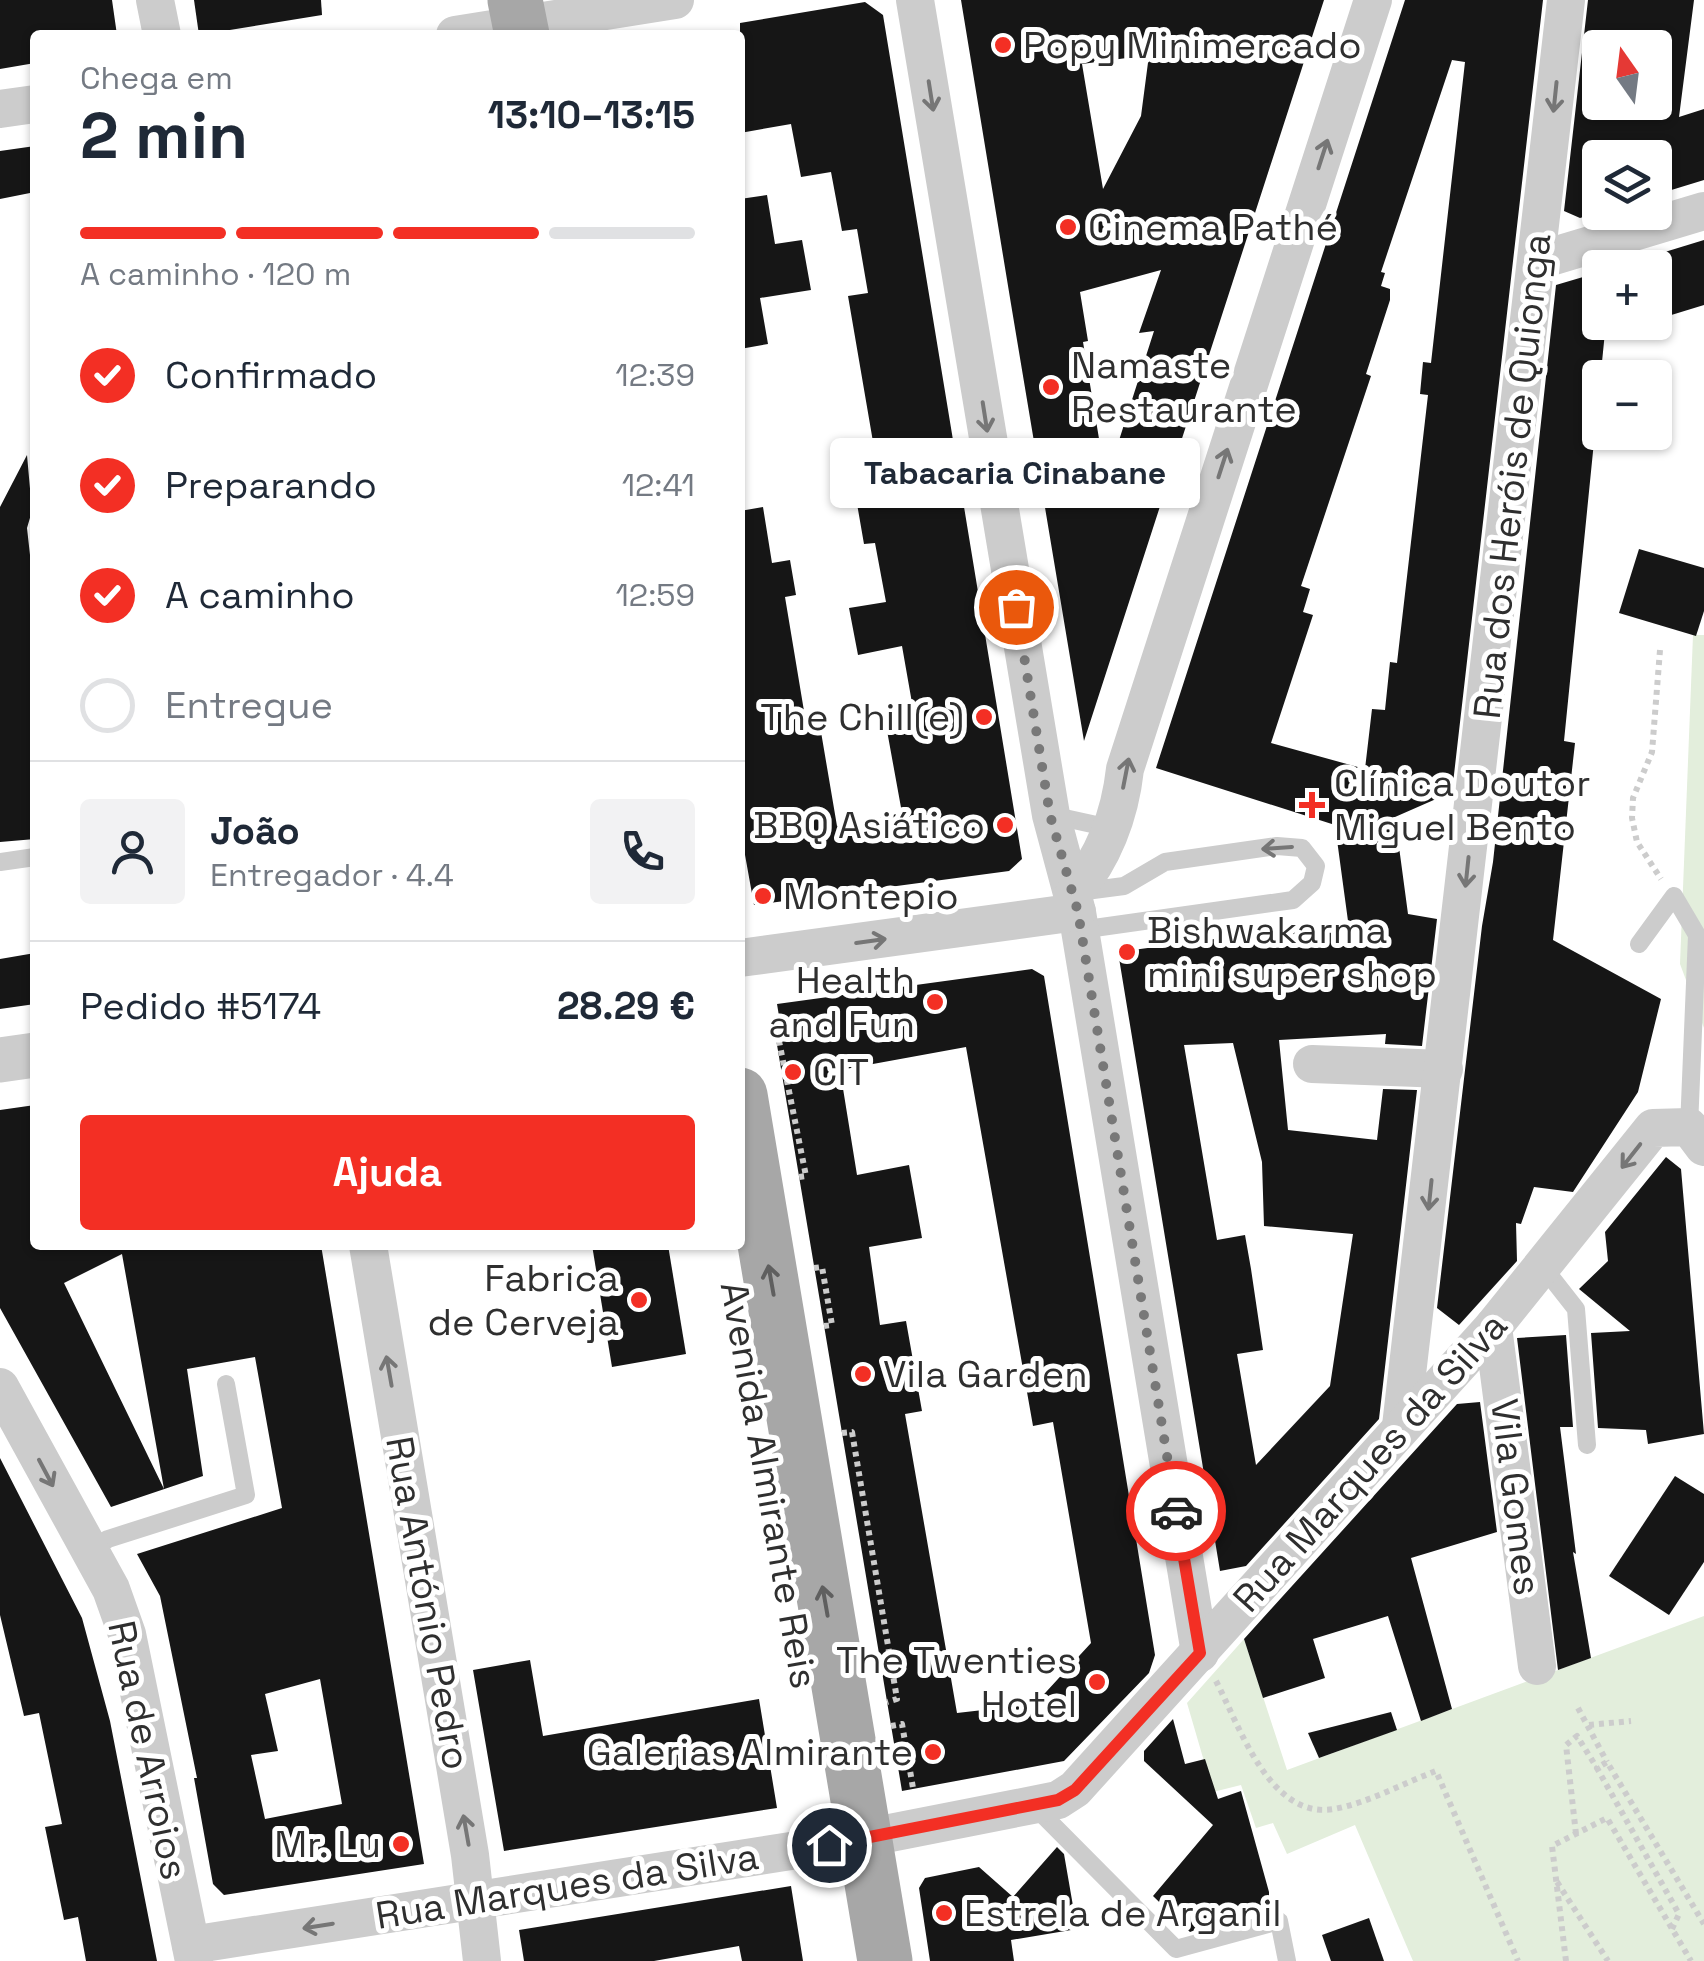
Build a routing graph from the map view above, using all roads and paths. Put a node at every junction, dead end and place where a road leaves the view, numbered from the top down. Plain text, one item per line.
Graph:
1 (155, 0) edge
2 (675, 0) edge
3 (915, 0) edge
4 (1372, 0) edge
5 (1566, 0) edge
6 (538, 19) edge
7 (161, 30) edge
8 (481, 30) edge
9 (30, 105) edge
10 (0, 110) edge
11 (1704, 211) edge
12 (1537, 261) junction
13 (1660, 650) dead end
14 (1050, 815) junction
15 (1110, 828) junction
16 (30, 858) edge
17 (0, 862) edge
18 (1674, 896) junction
19 (1077, 912) junction
20 (1638, 944) dead end
21 (745, 957) edge
22 (774, 1022) dead end
23 (30, 1056) edge
24 (0, 1060) edge
25 (1312, 1064) dead end
26 (1444, 1069) junction
27 (745, 1130) edge
28 (1696, 1137) edge
29 (799, 1177) dead end
30 (369, 1250) edge
31 (730, 1250) edge
32 (814, 1268) dead end
33 (1543, 1268) junction
34 (824, 1326) dead end
35 (1492, 1327) junction
36 (226, 1384) dead end
37 (0, 1387) edge
38 (1400, 1428) junction
39 (842, 1433) dead end
40 (1587, 1445) dead end
41 (88, 1550) junction
42 (1200, 1653) junction
43 (1537, 1666) dead end
44 (886, 1702) dead end
45 (1578, 1708) dead end
46 (1631, 1721) dead end
47 (1589, 1725) junction
48 (891, 1726) dead end
49 (1607, 1762) junction
50 (1597, 1768) junction
51 (913, 1788) dead end
52 (1035, 1808) junction
53 (1576, 1834) junction
54 (847, 1840) junction
55 (1556, 1881) junction
56 (474, 1901) junction
57 (1704, 1924) edge
58 (1672, 1929) junction
59 (193, 1953) edge
60 (482, 1961) edge
61 (849, 1961) edge
62 (885, 1961) edge
63 (1287, 1961) edge
64 (1518, 1961) edge
65 (1566, 1961) edge
66 (1608, 1961) edge
67 (1691, 1961) edge

1 - 7 street
2 - 6 street
3 -> 14 street
15 -> 4 street
5 -> 12 street, Rua dos Heróis de Quionga
6 - 8 street
9 - 10 street
11 - 12 street
12 -> 26 street, Rua dos Heróis de Quionga
13 - 18 path
14 - 15 lane
14 - 19 street
15 - 19 street
16 - 17 lane
18 - 20 lane
18 - 28 lane
19 -> 19 lane
21 -> 19 street
19 - 42 street
22 - 29 path
23 - 24 street
25 - 26 street
26 -> 38 street, Rua dos Heróis de Quionga
54 -> 27 main road, Avenida Almirante Reis
28 -> 33 street, Rua Marques da Silva
56 -> 30 street, Rua António Pedro
31 - 54 main road, Avenida Almirante Reis
32 - 34 path
33 - 35 street, Rua Marques da Silva
33 - 40 lane
35 - 38 street, Rua Marques da Silva
35 - 43 street, Vila Gomes
36 - 41 lane
37 -> 41 street, Rua de Arroios
38 - 42 street, Rua Marques da Silva
39 - 44 path
41 - 59 street, Rua de Arroios
42 - 52 street, Rua Marques da Silva
42 - 64 path
45 - 47 path
46 - 47 path
47 - 49 path
48 - 51 path
49 - 50 path
49 - 57 path
50 - 53 path
50 - 58 path
52 - 54 street, Rua Marques da Silva
52 - 63 lane
53 - 55 path
53 - 58 path
54 - 56 street, Rua Marques da Silva
54 - 61 main road, Avenida Almirante Reis
54 - 62 main road, Avenida Almirante Reis
55 - 65 path
55 - 66 path
56 -> 59 street, Rua Marques da Silva
56 - 60 street, Rua António Pedro
58 - 67 path

